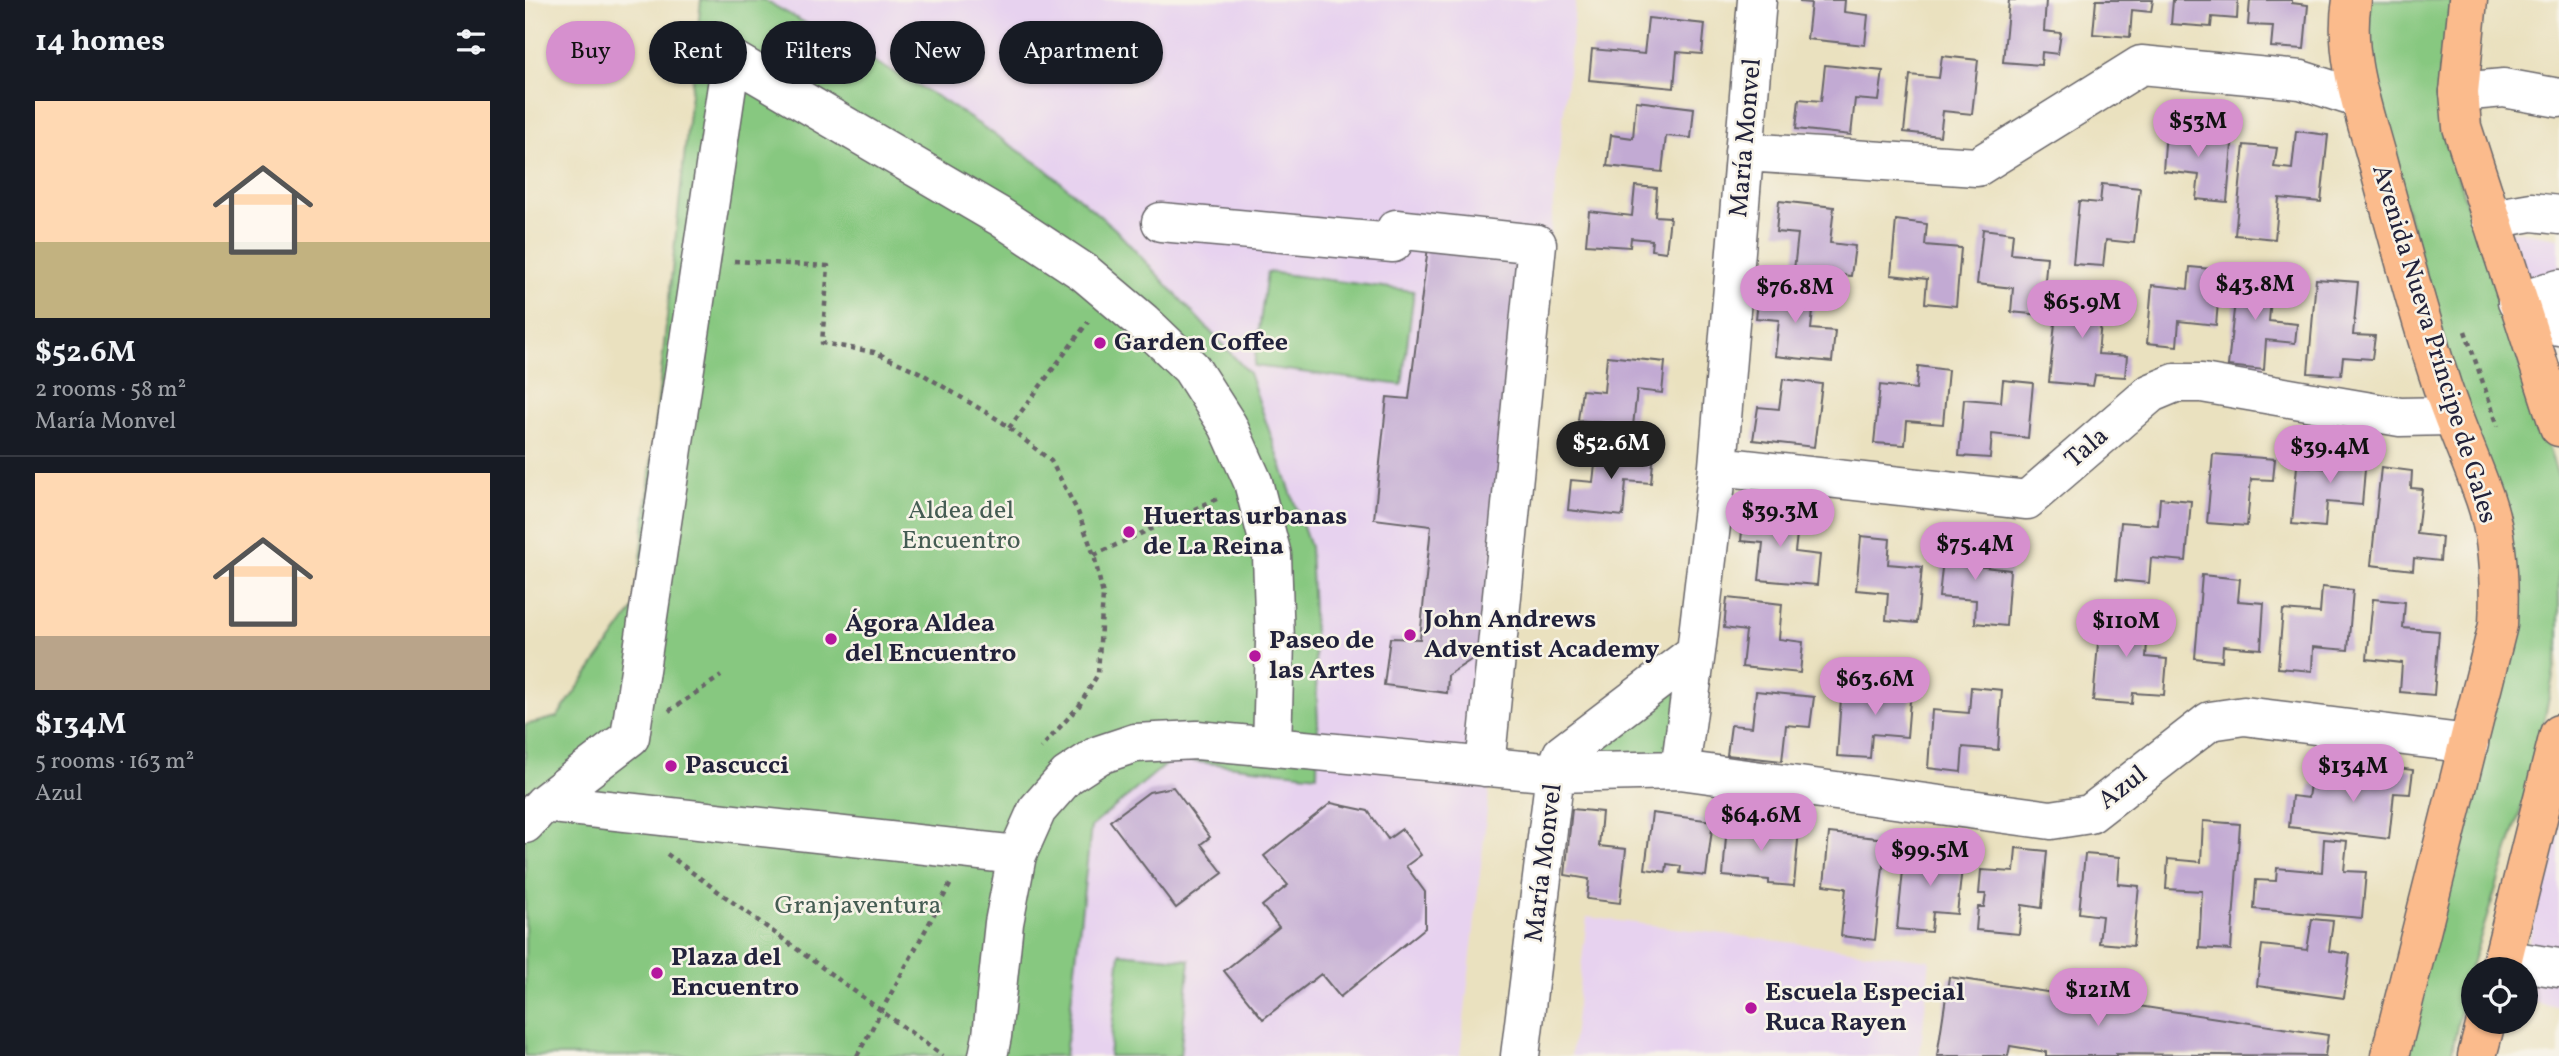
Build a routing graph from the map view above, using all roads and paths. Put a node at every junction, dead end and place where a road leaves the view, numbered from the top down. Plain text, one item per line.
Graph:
1 (1757, 0) edge
2 (2352, 0) edge
3 (2468, 0) edge
4 (2459, 92) junction
5 (2559, 98) edge
6 (2360, 99) junction
7 (1744, 152) junction
8 (2559, 215) edge
9 (2491, 219) junction
10 (1161, 222) dead end
11 (701, 260) junction
12 (1109, 293) junction
13 (2546, 302) edge
14 (2451, 416) junction
15 (2559, 427) edge
16 (1009, 428) junction
17 (1718, 466) junction
18 (1253, 482) junction
19 (1094, 555) junction
20 (1696, 652) junction
21 (721, 676) dead end
22 (2559, 734) edge
23 (630, 737) junction
24 (2469, 744) junction
25 (1272, 746) junction
26 (1039, 751) dead end
27 (1485, 767) junction
28 (1680, 769) junction
29 (1555, 773) junction
30 (535, 814) edge
31 (662, 850) dead end
32 (969, 850) junction
33 (1017, 855) junction
34 (2503, 957) edge
35 (2538, 967) edge
36 (2559, 968) edge
37 (881, 1010) junction
38 (2483, 1034) edge
39 (857, 1056) edge
40 (943, 1056) edge
41 (988, 1056) edge
42 (1520, 1056) edge
43 (2390, 1056) edge
44 (2477, 1056) edge

1 - 7 street, María Monvel
2 - 6 main road, Avenida Nueva Príncipe de Gales
3 - 4 main road
4 - 5 street
4 - 9 main road
6 - 7 street
6 - 14 main road, Avenida Nueva Príncipe de Gales
7 - 17 street, María Monvel
8 - 9 street
9 - 13 main road
10 - 27 street
11 - 12 street
11 - 16 path
11 - 23 street
12 - 16 path
12 - 18 street
13 - 15 main road
14 - 17 street, Tala
14 - 24 main road, Avenida Nueva Príncipe de Gales
16 - 19 path
17 - 20 street, María Monvel
18 - 19 path
18 - 25 street
19 - 26 path
20 - 28 street, María Monvel
20 - 29 street, María Monvel
21 - 23 path
22 - 34 main road
23 - 30 street
24 - 28 street, Azul
24 - 43 main road, Avenida Nueva Príncipe de Gales
25 - 27 street, Azul
25 - 33 street, Azul
27 - 29 street, Azul
28 - 29 street, Azul
29 - 42 street, María Monvel
30 - 32 street
31 - 37 path
32 - 33 street
32 - 37 path
33 - 41 street, Azul
35 - 36 street
37 - 39 path
37 - 40 path
38 - 44 main road

